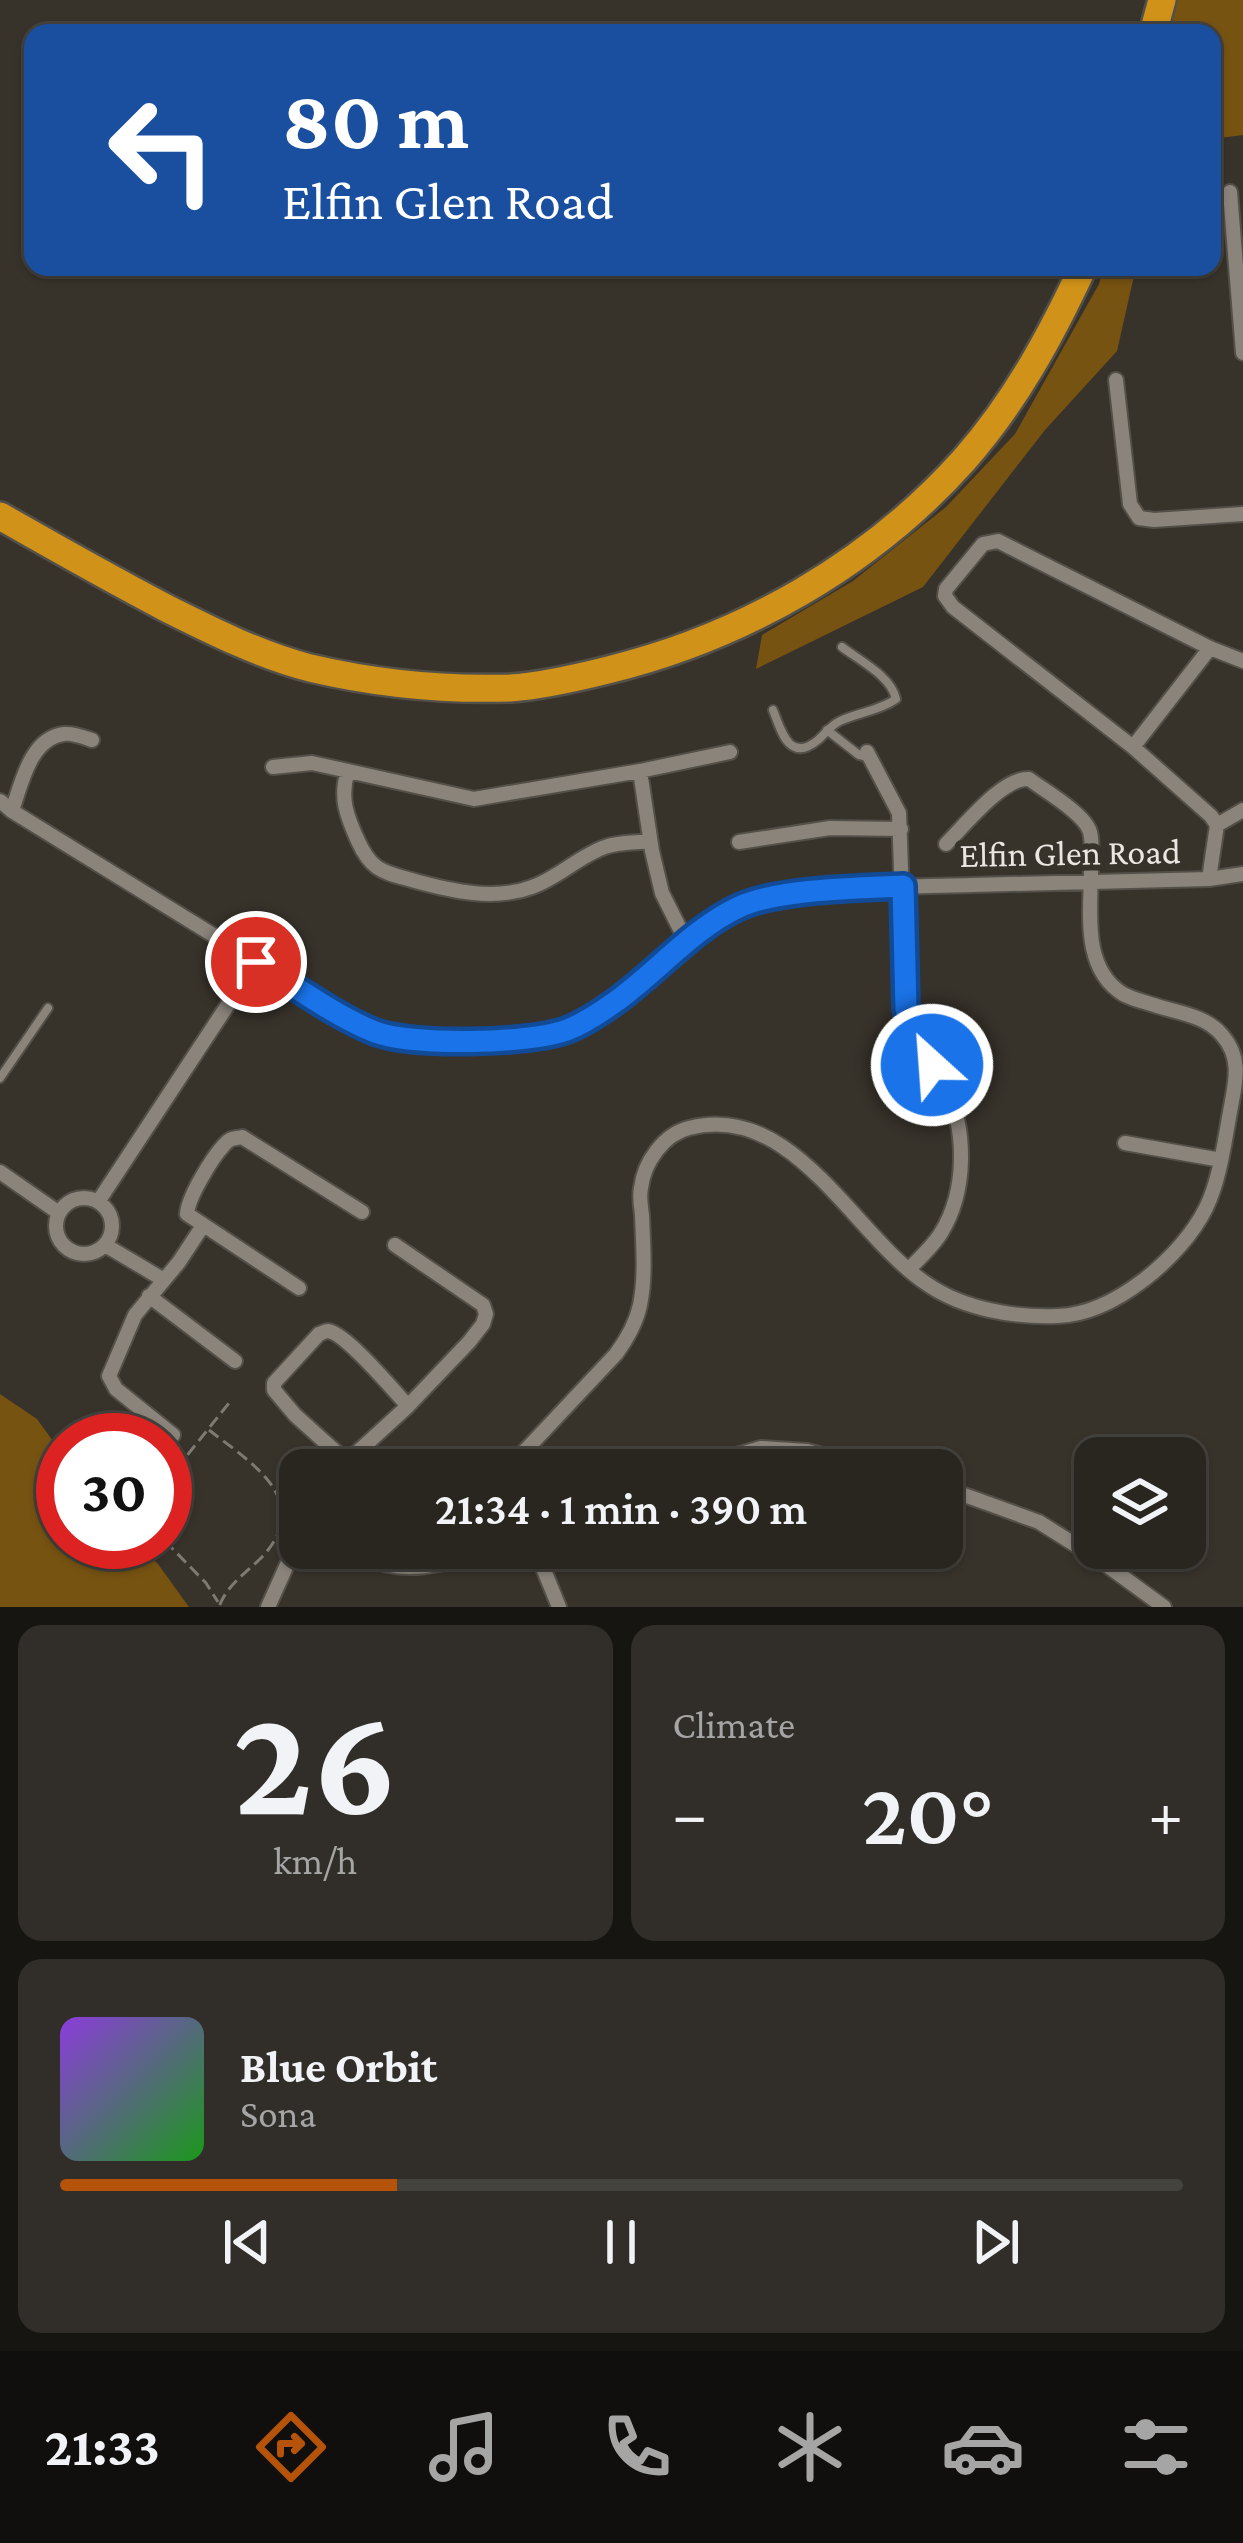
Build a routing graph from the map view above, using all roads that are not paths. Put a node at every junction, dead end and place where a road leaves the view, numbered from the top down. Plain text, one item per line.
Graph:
1 (1230, 192) dead end
2 (1079, 276) edge
3 (1243, 353) edge
4 (1116, 380) dead end
5 (1243, 514) edge
6 (0, 516) edge
7 (842, 647) dead end
8 (1210, 648) junction
9 (1243, 661) edge
10 (773, 710) dead end
11 (827, 730) junction
12 (92, 740) dead end
13 (1133, 747) junction
14 (730, 752) dead end
15 (869, 755) joint
16 (273, 767) dead end
17 (348, 771) junction
18 (640, 771) junction
19 (6, 806) edge
20 (1243, 810) edge
21 (1217, 825) junction
22 (901, 829) junction
23 (650, 842) junction
24 (739, 842) dead end
25 (946, 844) dead end
26 (1243, 874) edge
27 (1209, 879) junction
28 (1091, 883) junction
29 (903, 886) junction
30 (687, 944) junction
31 (256, 962) junction
32 (48, 1008) dead end
33 (0, 1078) edge
34 (1125, 1143) dead end
35 (1221, 1160) junction
36 (0, 1172) edge
37 (98, 1202) junction
38 (59, 1213) junction
39 (362, 1213) dead end
40 (202, 1227) junction
41 (105, 1245) junction
42 (395, 1245) dead end
43 (909, 1269) junction
44 (164, 1280) junction
45 (298, 1288) dead end
46 (149, 1296) junction
47 (235, 1361) dead end
48 (408, 1406) junction
49 (146, 1413) edge
50 (326, 1449) edge
51 (361, 1449) edge
52 (527, 1449) edge
53 (963, 1495) edge
54 (285, 1569) edge
55 (544, 1569) edge
56 (268, 1607) edge
57 (559, 1607) edge
58 (1164, 1607) edge

1 - 3 street
2 - 6 highway
4 - 5 street
7 - 11 lane
8 - 9 street
8 - 13 street
8 - 13 street
10 - 11 lane
11 - 15 lane
12 - 19 street
13 - 21 street
14 - 18 street
15 - 22 street
16 - 17 street
17 - 18 street
17 - 23 street
18 - 23 street
19 - 31 street, Elfin Glen Road
20 - 21 street
21 - 27 street
22 - 24 street
22 - 29 street
23 - 30 street
25 - 28 street
26 - 27 street, Elfin Glen Road
27 - 28 street, Elfin Glen Road
28 - 29 street, Elfin Glen Road
28 - 35 street
29 - 30 street, Elfin Glen Road
29 - 43 street
30 - 31 street, Elfin Glen Road
31 - 37 street
32 - 33 lane
34 - 35 street
35 - 43 street
36 - 38 street
37 - 38 street
37 - 41 street
38 - 41 street
39 - 40 street
40 - 44 street
40 - 45 street
41 - 44 street
42 - 48 street
43 - 52 street
44 - 46 street
46 - 47 street
46 - 49 street
48 - 50 street
48 - 51 street
53 - 58 street
54 - 56 street
55 - 57 street

